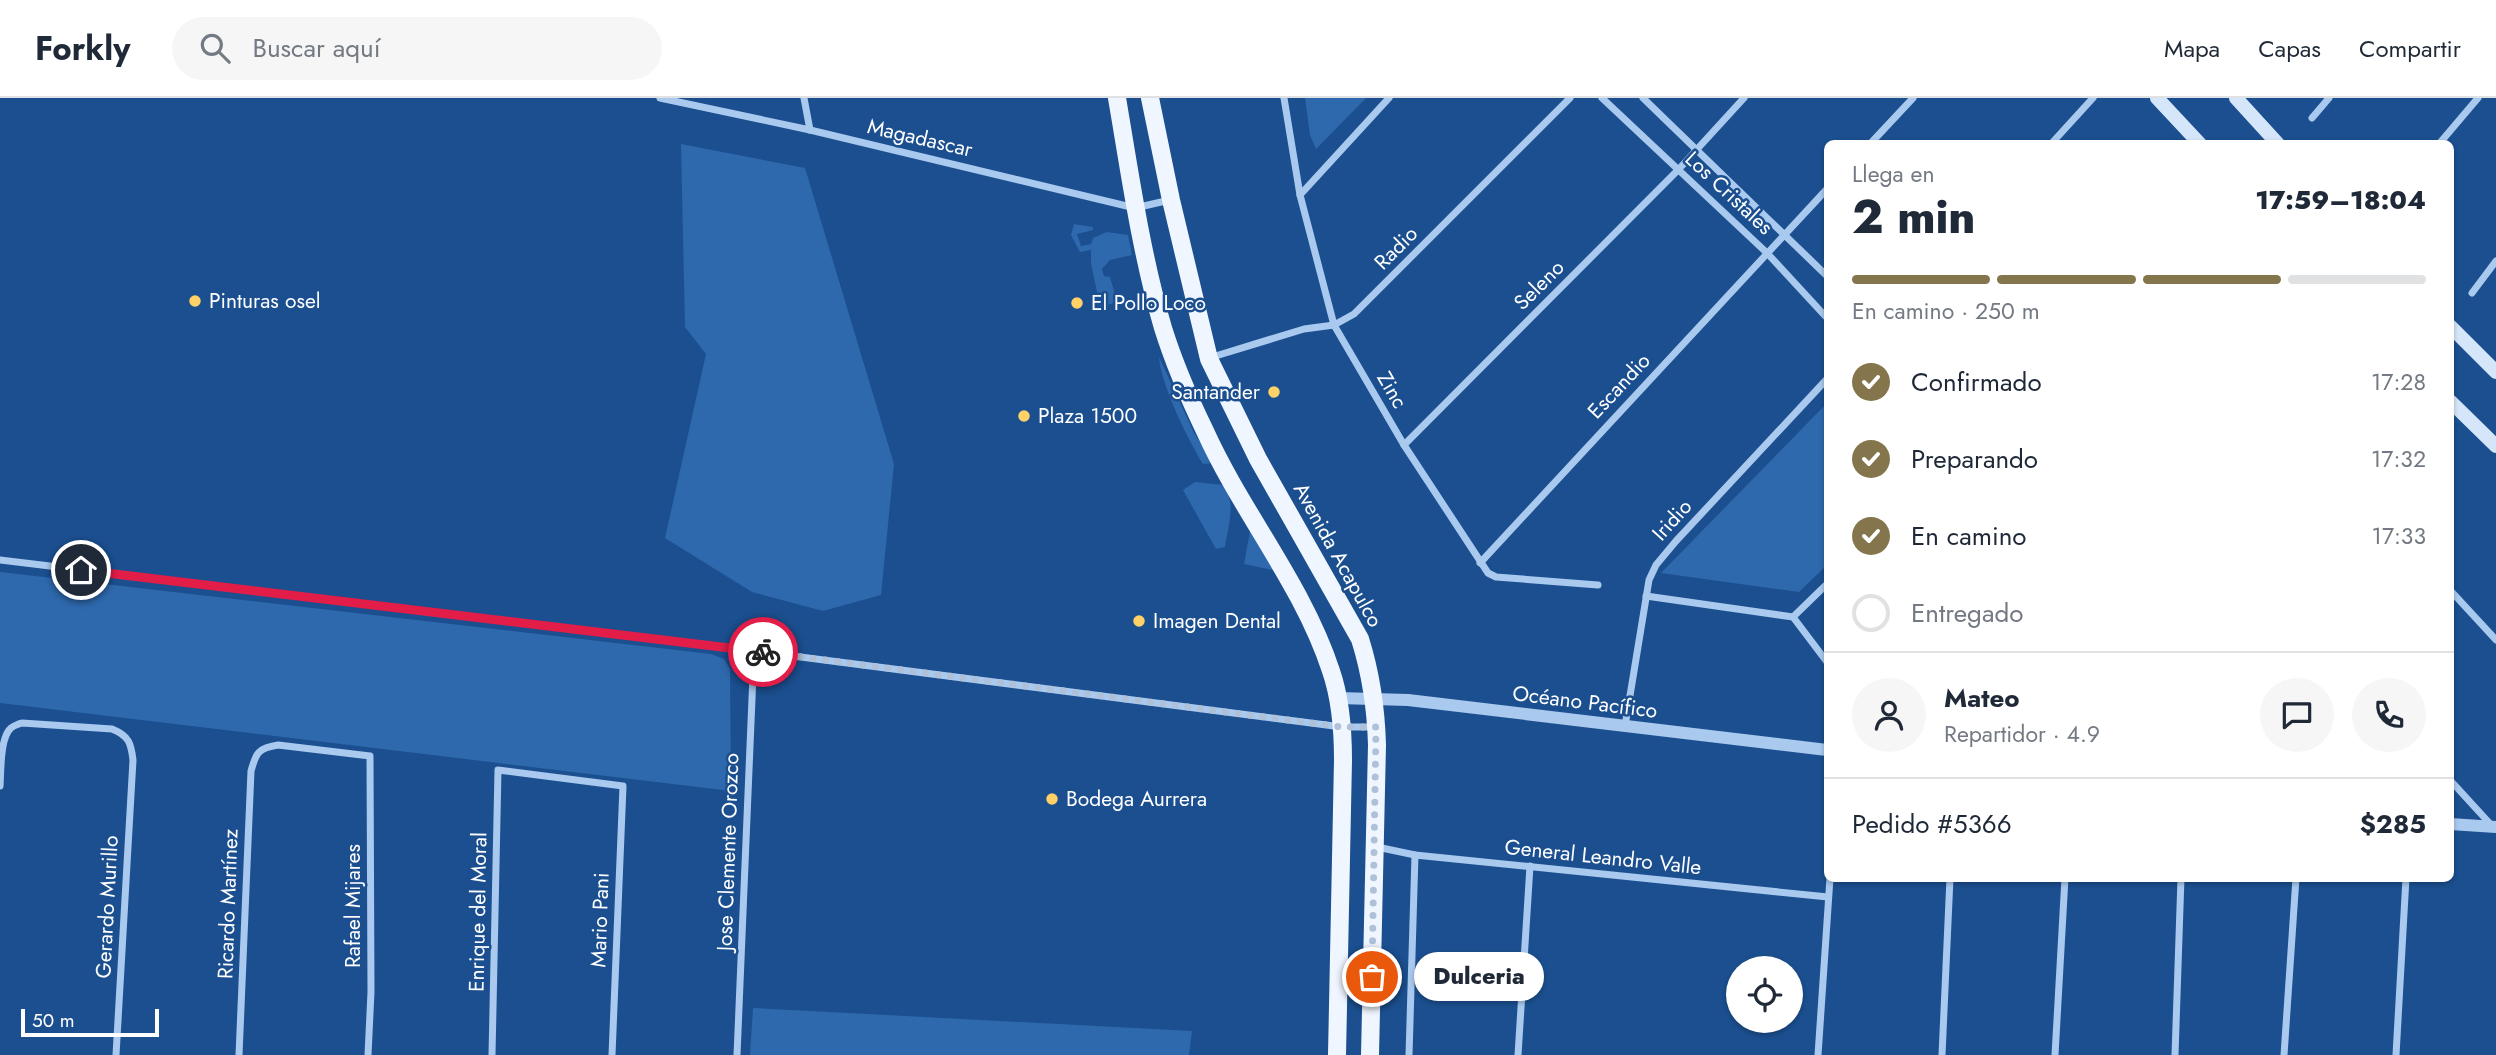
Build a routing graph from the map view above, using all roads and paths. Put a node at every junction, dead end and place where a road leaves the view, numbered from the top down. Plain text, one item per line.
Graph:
1 (660, 98) edge
2 (804, 98) edge
3 (1116, 98) edge
4 (1150, 98) edge
5 (1284, 98) edge
6 (1389, 98) edge
7 (1570, 98) edge
8 (1602, 98) edge
9 (1643, 98) edge
10 (1744, 98) edge
11 (1913, 98) edge
12 (2093, 98) edge
13 (2157, 98) edge
14 (2236, 98) edge
15 (2329, 98) edge
16 (2478, 98) edge
17 (2312, 118) dead end
18 (810, 130) junction
19 (1874, 140) edge
20 (2055, 140) edge
21 (2196, 140) edge
22 (2274, 140) edge
23 (2442, 140) edge
24 (1696, 148) junction
25 (1679, 169) junction
26 (1824, 192) edge
27 (1300, 195) junction
28 (1171, 200) junction
29 (1135, 208) junction
30 (1785, 234) junction
31 (1767, 253) junction
32 (2496, 261) edge
33 (1824, 273) edge
34 (2472, 293) dead end
35 (1824, 315) edge
36 (1334, 326) junction
37 (2454, 330) edge
38 (1209, 359) junction
39 (2496, 372) edge
40 (1824, 382) edge
41 (2454, 405) edge
42 (1404, 445) junction
43 (2496, 446) edge
44 (0, 560) edge
45 (1479, 563) junction
46 (1598, 585) dead end
47 (1824, 587) edge
48 (2454, 594) edge
49 (1646, 596) junction
50 (1793, 617) junction
51 (2496, 640) edge
52 (754, 651) junction
53 (1824, 659) edge
54 (1338, 698) junction
55 (1373, 698) junction
56 (1625, 726) junction
57 (1342, 727) junction
58 (1376, 727) junction
59 (1824, 750) edge
60 (370, 756) joint
61 (2454, 784) edge
62 (0, 786) edge
63 (623, 786) joint
64 (2454, 824) edge
65 (2495, 827) edge
66 (1375, 847) junction
67 (1415, 855) junction
68 (1530, 866) junction
69 (1830, 882) edge
70 (1950, 882) edge
71 (2065, 882) edge
72 (2181, 882) edge
73 (2296, 882) edge
74 (2406, 882) edge
75 (1828, 898) junction
76 (116, 1055) edge
77 (239, 1055) edge
78 (368, 1055) edge
79 (492, 1055) edge
80 (612, 1055) edge
81 (737, 1055) edge
82 (1337, 1055) edge
83 (1370, 1055) edge
84 (1409, 1055) edge
85 (1518, 1055) edge
86 (1818, 1055) edge
87 (1942, 1055) edge
88 (2055, 1055) edge
89 (2175, 1055) edge
90 (2284, 1055) edge
91 (2396, 1055) edge

1 - 18 street, Magadascar
2 - 18 street
3 - 29 main road
4 - 28 main road, Avenida Acapulco
5 - 27 street, Zinc
6 - 27 street
7 - 36 street, Radio
8 - 25 street, Los Cristales
9 - 24 street, Los Cristales
10 - 24 street, Seleno
11 - 19 street
12 - 20 street
13 - 21 main road
14 - 22 main road
15 - 17 street
16 - 23 street
18 - 29 street, Magadascar
24 - 25 street, Seleno
24 - 30 street, Los Cristales
25 - 31 street, Los Cristales
25 - 42 street, Seleno
26 - 30 street, Escandio
27 - 36 street, Zinc
28 - 29 street, Magadascar
28 - 38 main road, Avenida Acapulco
29 - 54 main road
30 - 31 street, Escandio
30 - 33 street, Los Cristales
31 - 35 street, Los Cristales
31 - 45 street, Escandio
32 - 34 street
36 - 38 street, Radio
36 - 42 street, Zinc
37 - 39 main road
38 - 55 main road, Avenida Acapulco
40 - 49 street, Iridio
41 - 43 main road
42 - 45 street, Zinc
44 - 52 street
45 - 46 street
47 - 50 street
48 - 51 street
49 - 50 street
49 - 56 street, Iridio
50 - 53 street
52 - 57 street
52 - 81 street, Jose Clemente Orozco
54 - 55 street, Océano Pacífico
54 - 57 main road
55 - 56 street, Océano Pacífico
55 - 58 main road, Avenida Acapulco
56 - 59 street, Océano Pacífico
57 - 58 street
57 - 82 main road
58 - 66 main road, Avenida Acapulco
60 - 77 street, Ricardo Martínez
60 - 78 street, Rafael Mijares
61 - 65 street
62 - 76 street, Gerardo Murillo
63 - 79 street, Enrique del Moral
63 - 80 street, Mario Pani
64 - 65 street
66 - 67 street, General Leandro Valle
66 - 83 main road, Avenida Acapulco
67 - 68 street, General Leandro Valle
67 - 84 street
68 - 75 street, General Leandro Valle
68 - 85 street
69 - 75 street
70 - 87 street
71 - 88 street
72 - 89 street
73 - 90 street
74 - 91 street
75 - 86 street

